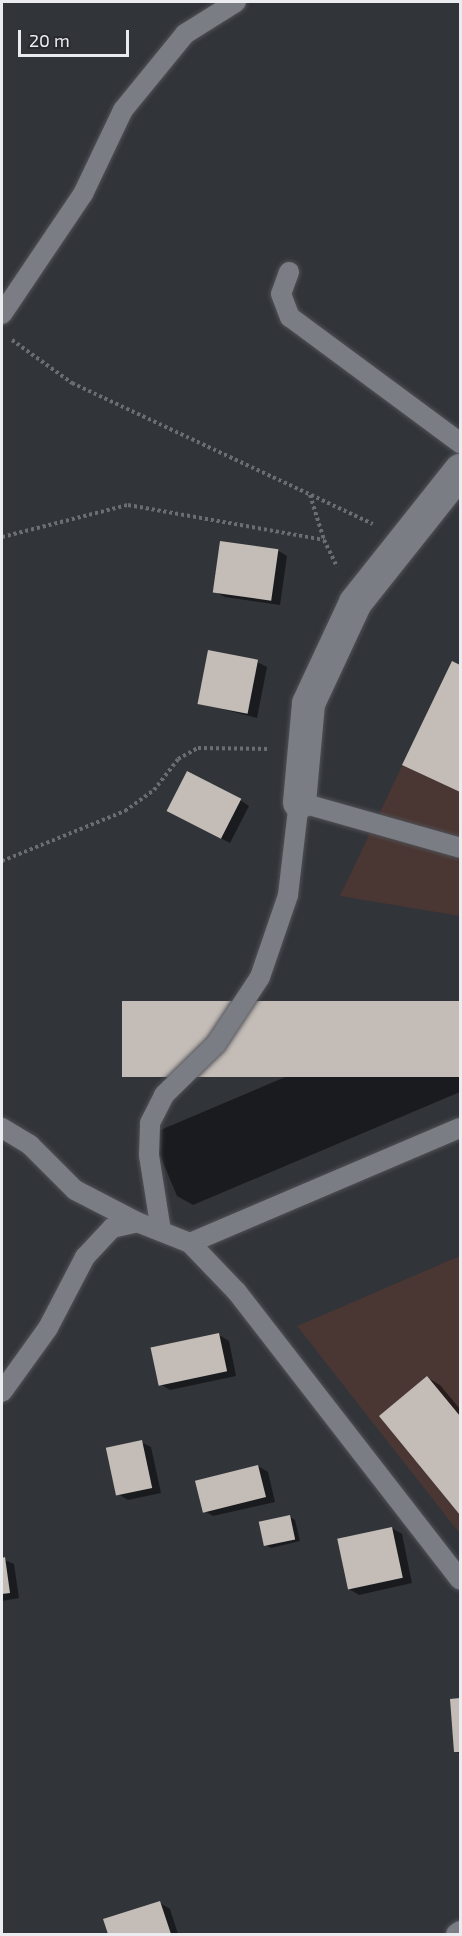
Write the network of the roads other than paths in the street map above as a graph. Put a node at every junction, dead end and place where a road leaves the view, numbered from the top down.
1 (236, 2) edge
2 (289, 272) dead end
3 (2, 314) edge
4 (460, 443) edge
5 (460, 470) edge
6 (298, 802) junction
7 (460, 848) edge
8 (2, 1128) edge
9 (460, 1128) edge
10 (137, 1222) junction
11 (161, 1231) junction
12 (190, 1243) junction
13 (2, 1392) edge
14 (460, 1580) edge
15 (460, 1931) edge
16 (456, 1935) edge

1 - 3 lane
2 - 4 lane
5 - 6 street
6 - 7 lane
6 - 11 lane
8 - 10 lane
9 - 12 lane
10 - 11 lane
10 - 13 lane
11 - 12 lane
12 - 14 lane
15 - 16 lane

